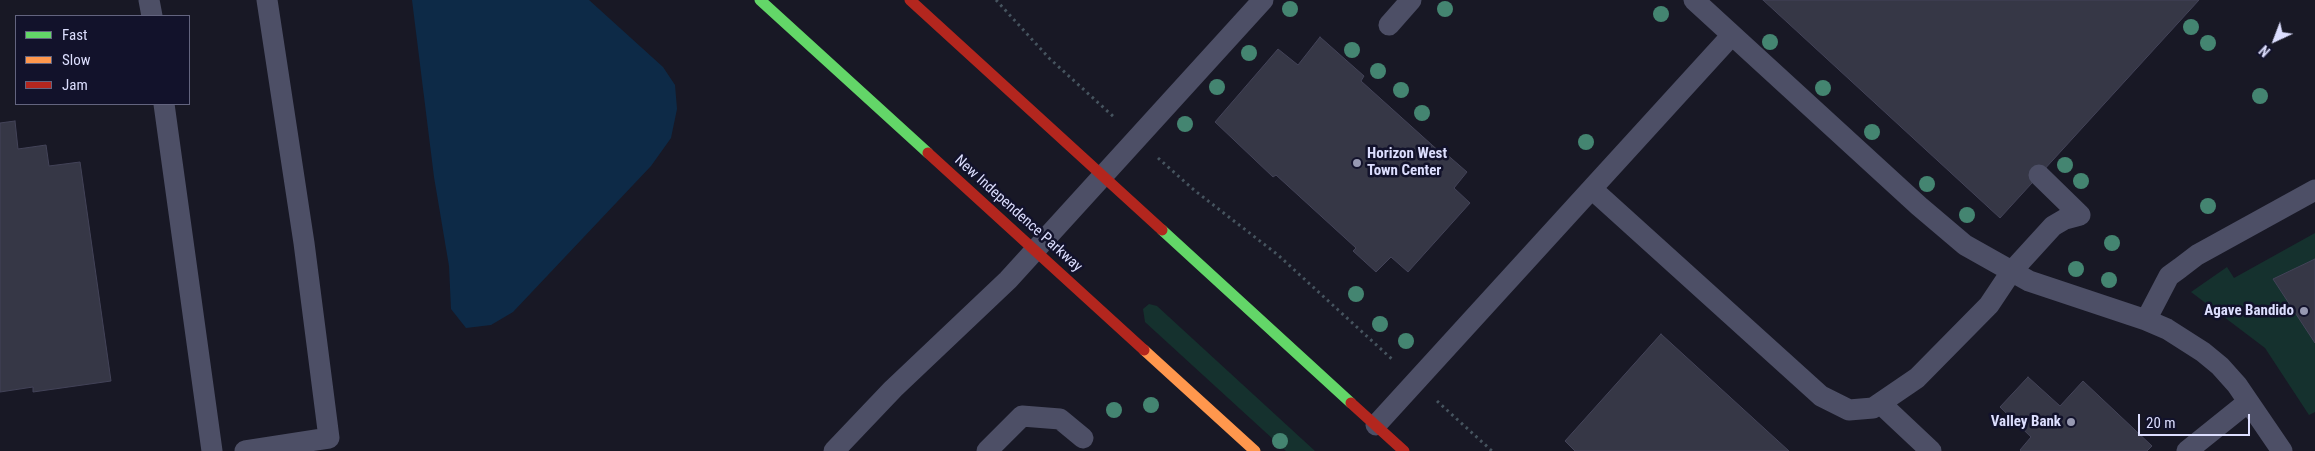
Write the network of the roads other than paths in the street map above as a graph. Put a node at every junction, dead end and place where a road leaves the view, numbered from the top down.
1 (149, 0) edge
2 (267, 0) edge
3 (760, 0) edge
4 (910, 0) edge
5 (1263, 0) edge
6 (1411, 0) edge
7 (1694, 0) edge
8 (152, 15) edge
9 (1389, 25) dead end
10 (1732, 35) junction
11 (164, 105) edge
12 (2039, 176) dead end
13 (1104, 177) junction
14 (1592, 189) junction
15 (2315, 190) edge
16 (1035, 251) junction
17 (2011, 272) junction
18 (2146, 320) junction
19 (2248, 402) junction
20 (1880, 403) junction
21 (1376, 425) junction
22 (1083, 438) dead end
23 (212, 451) edge
24 (245, 451) edge
25 (834, 451) edge
26 (987, 451) edge
27 (1254, 451) edge
28 (1404, 451) edge
29 (1932, 451) edge
30 (2187, 451) edge
31 (2282, 451) edge

1 - 8 lane
2 - 24 lane
3 - 16 street, New Independence Parkway
4 - 13 street
5 - 13 lane
6 - 9 lane
7 - 10 lane
10 - 14 lane
10 - 17 lane
11 - 23 lane
12 - 17 lane
13 - 16 lane
13 - 21 street
14 - 20 lane
14 - 21 lane
15 - 18 lane
16 - 25 lane
16 - 27 street, New Independence Parkway
17 - 18 lane
17 - 20 lane
18 - 19 lane
19 - 30 lane
19 - 31 lane
20 - 29 lane
21 - 28 street
22 - 26 lane

